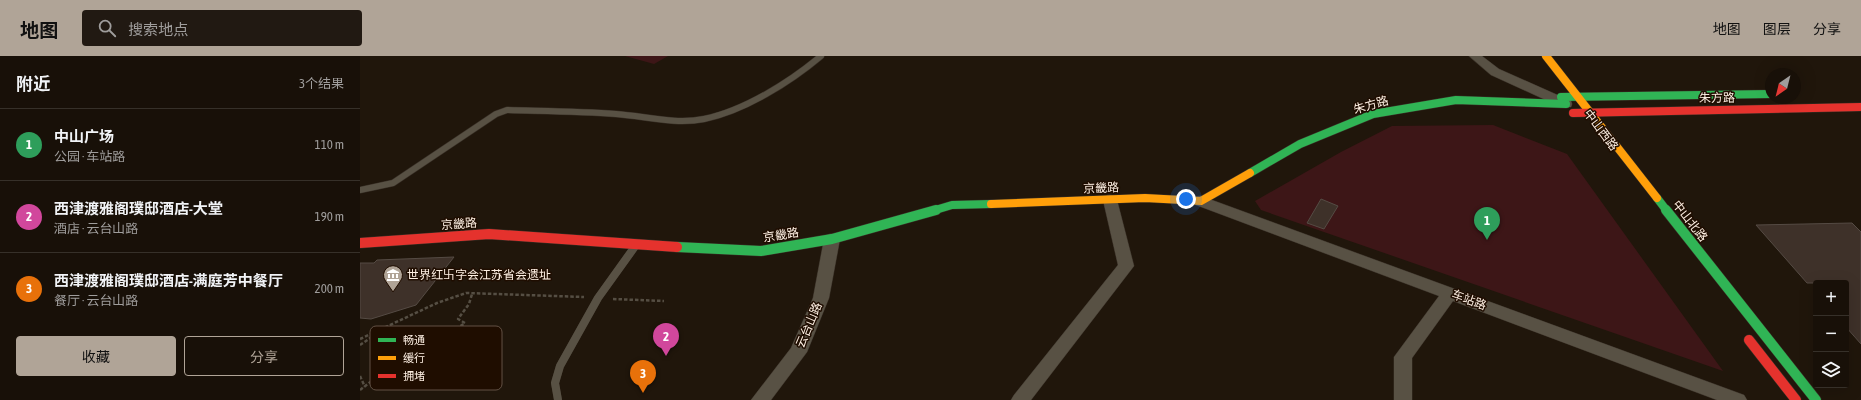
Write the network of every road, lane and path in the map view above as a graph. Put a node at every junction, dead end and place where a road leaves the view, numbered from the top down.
1 (821, 56) edge
2 (1475, 56) edge
3 (1546, 56) edge
4 (1552, 85) dead end
5 (1765, 94) edge
6 (1577, 97) junction
7 (1861, 107) edge
8 (1569, 108) junction
9 (1589, 112) junction
10 (360, 190) edge
11 (1110, 200) junction
12 (1201, 201) junction
13 (832, 239) junction
14 (360, 243) edge
15 (636, 245) junction
16 (1450, 293) junction
17 (472, 294) junction
18 (598, 298) junction
19 (664, 301) dead end
20 (389, 325) edge
21 (462, 326) edge
22 (1742, 331) dead end
23 (370, 334) edge
24 (360, 338) edge
25 (370, 339) edge
26 (360, 345) edge
27 (360, 376) edge
28 (370, 383) edge
29 (365, 387) junction
30 (360, 390) edge
31 (558, 400) edge
32 (760, 400) edge
33 (1020, 400) edge
34 (1403, 400) edge
35 (1738, 400) edge
36 (1796, 400) edge
37 (1816, 400) edge

1 - 10 lane
2 - 8 street
3 - 6 street, 中山北路
4 - 8 street
5 - 6 street, 朱方路
6 - 8 street, 朱方路
6 - 9 street, 中山北路
7 - 9 street, 朱方路
8 - 9 street, 朱方路
8 - 12 street, 朱方路
9 - 37 street, 中山北路
11 - 12 street, 京畿路
11 - 13 street, 京畿路
11 - 33 street
12 - 16 street, 车站路
13 - 15 street, 京畿路
13 - 32 street, 云台山路
14 - 15 street, 京畿路
15 - 18 lane
16 - 34 street
16 - 35 street, 车站路
17 - 18 path
17 - 20 path
17 - 21 path
18 - 19 path
18 - 31 lane
22 - 36 street
23 - 24 path
25 - 26 path
27 - 29 path
28 - 29 path
29 - 30 path

